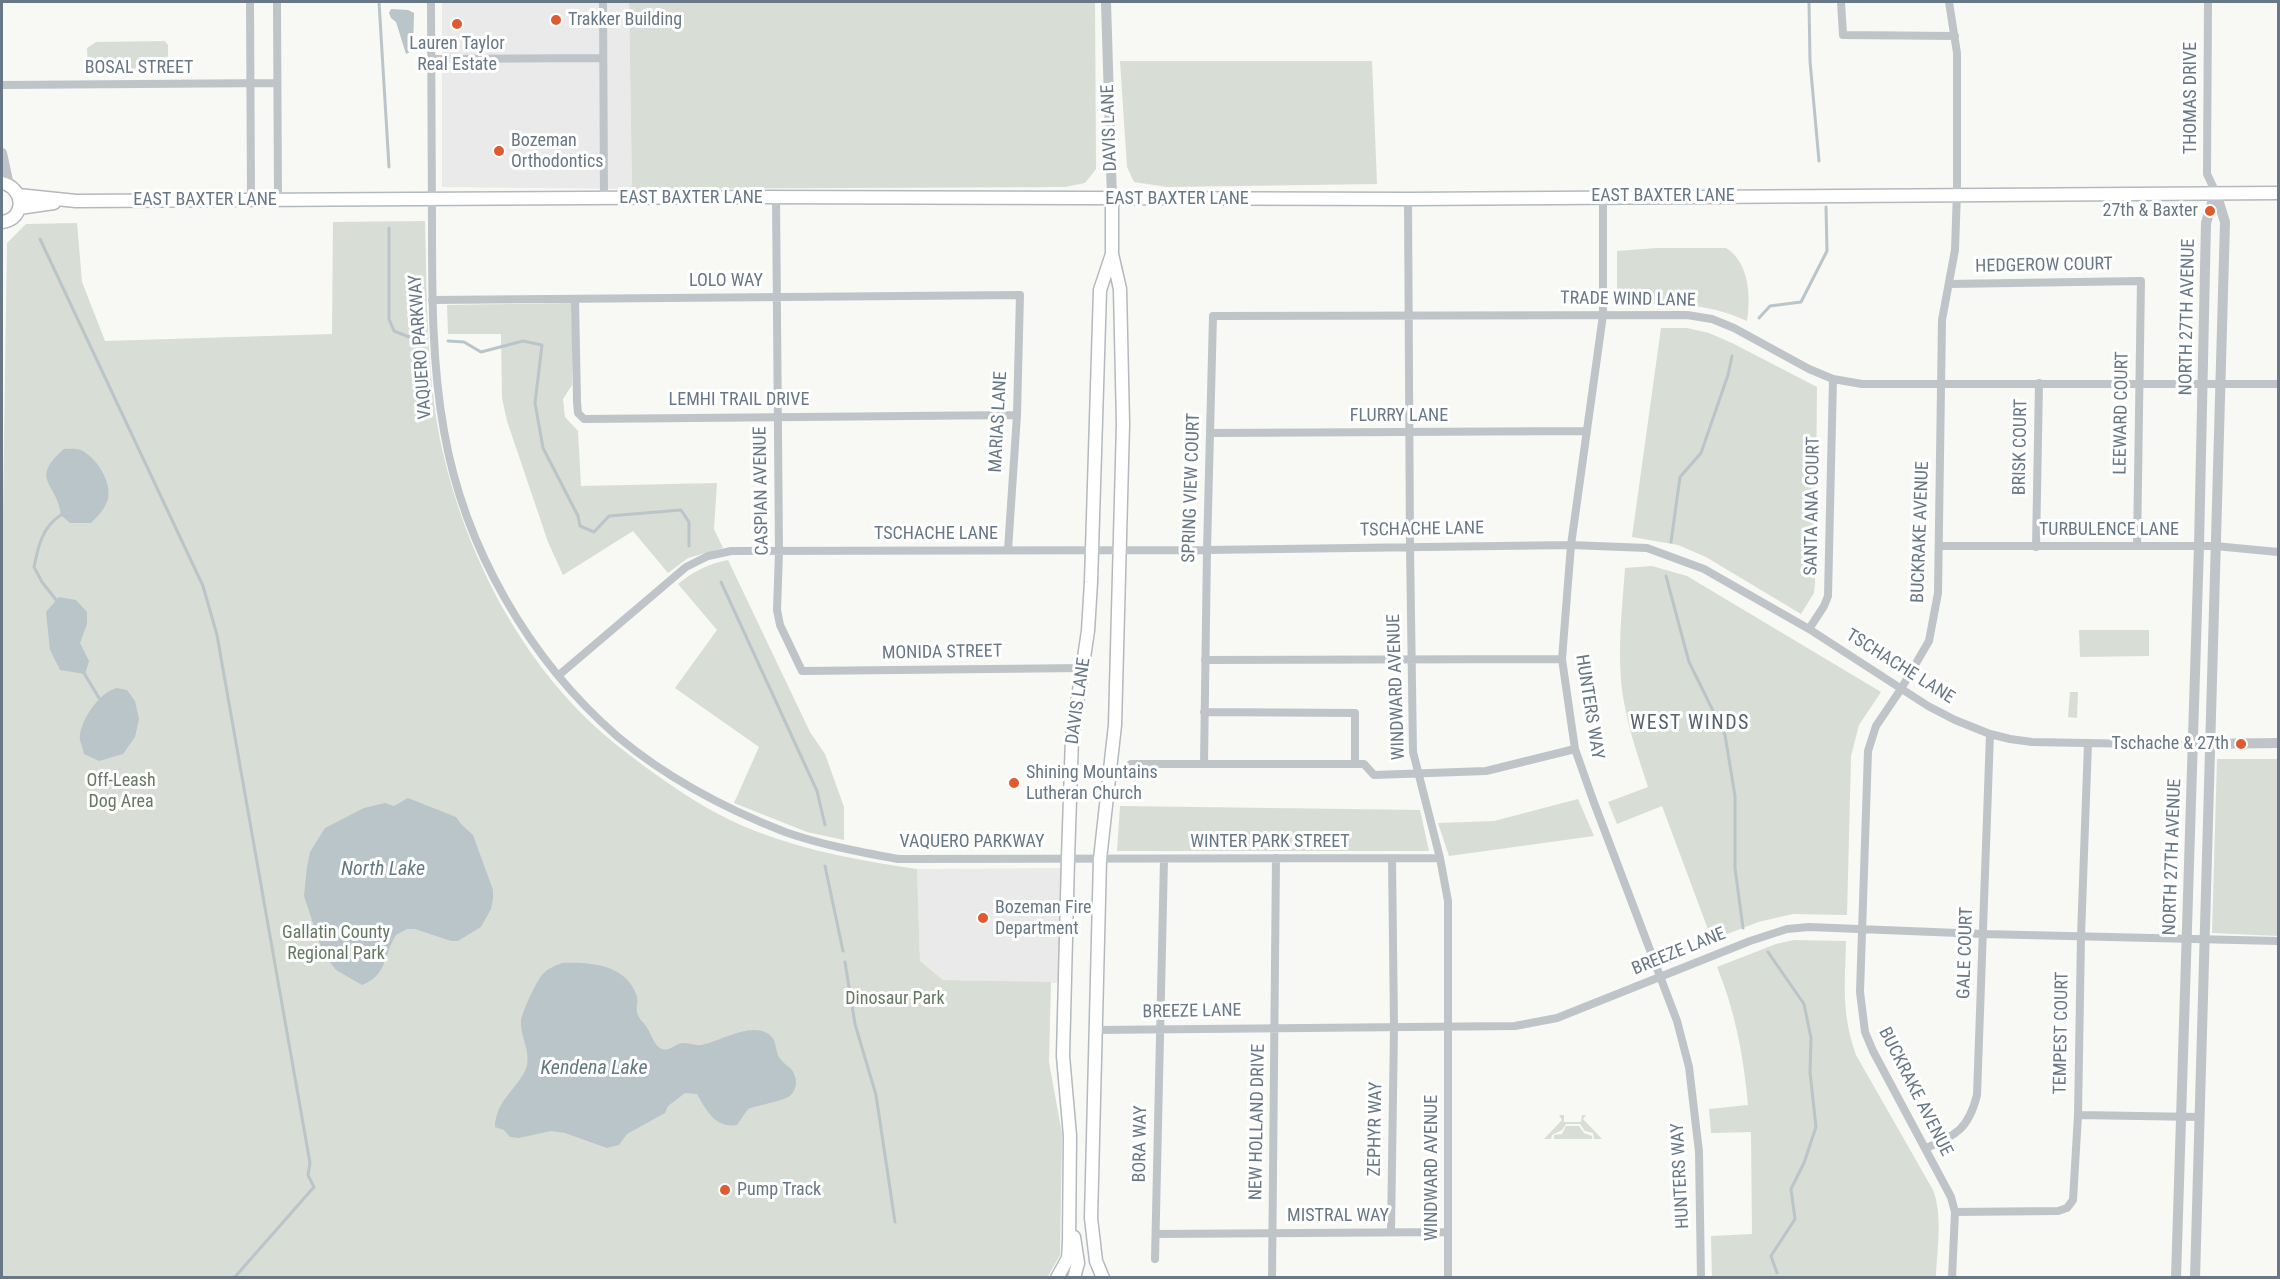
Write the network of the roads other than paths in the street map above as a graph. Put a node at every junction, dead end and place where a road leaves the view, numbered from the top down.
1 (250, 2) edge
2 (277, 2) edge
3 (431, 2) edge
4 (603, 2) edge
5 (1106, 2) edge
6 (1841, 2) edge
7 (1949, 2) edge
8 (2208, 2) edge
9 (1955, 36) junction
10 (603, 58) junction
11 (431, 59) junction
12 (250, 83) junction
13 (277, 83) junction
14 (2, 85) edge
15 (2, 153) edge
16 (5, 184) edge
17 (1955, 193) junction
18 (2216, 193) junction
19 (2278, 193) edge
20 (1603, 196) junction
21 (776, 197) junction
22 (604, 198) junction
23 (432, 199) junction
24 (1112, 199) junction
25 (1408, 199) junction
26 (251, 200) junction
27 (278, 200) junction
28 (19, 201) junction
29 (2, 222) edge
30 (1112, 254) junction
31 (2140, 281) joint
32 (1949, 284) junction
33 (1020, 295) joint
34 (777, 297) junction
35 (575, 299) junction
36 (432, 300) junction
37 (1409, 315) junction
38 (1603, 315) junction
39 (1213, 316) joint
40 (1833, 379) junction
41 (2139, 382) junction
42 (2039, 383) junction
43 (2203, 383) junction
44 (1940, 384) junction
45 (2219, 384) junction
46 (2278, 384) edge
47 (1017, 415) junction
48 (777, 416) junction
49 (1587, 431) junction
50 (1409, 432) junction
51 (1210, 434) junction
52 (1571, 545) junction
53 (1939, 546) junction
54 (2137, 546) junction
55 (2199, 546) junction
56 (2215, 546) junction
57 (1410, 547) junction
58 (2036, 547) junction
59 (1008, 550) junction
60 (1091, 550) junction
61 (1118, 550) junction
62 (1207, 550) junction
63 (779, 552) junction
64 (2278, 552) edge
65 (1809, 629) junction
66 (1562, 659) junction
67 (1205, 660) junction
68 (1413, 660) junction
69 (1083, 668) junction
70 (802, 670) joint
71 (559, 675) junction
72 (1901, 689) junction
73 (1204, 712) junction
74 (1990, 734) junction
75 (2088, 743) junction
76 (2278, 743) edge
77 (2209, 744) junction
78 (2193, 745) junction
79 (1575, 748) junction
80 (1131, 764) dead end
81 (1204, 764) junction
82 (1355, 764) junction
83 (1418, 773) junction
84 (1276, 858) junction
85 (1392, 858) junction
86 (1440, 858) junction
87 (1068, 859) junction
88 (1101, 859) junction
89 (1164, 859) junction
90 (1861, 929) junction
91 (1983, 934) junction
92 (2080, 936) junction
93 (2187, 940) junction
94 (2204, 940) junction
95 (2278, 941) edge
96 (1661, 977) junction
97 (1449, 1026) junction
98 (1394, 1027) junction
99 (1276, 1028) junction
100 (1160, 1029) junction
101 (1096, 1030) junction
102 (2078, 1114) junction
103 (2181, 1117) junction
104 (2199, 1117) junction
105 (1926, 1148) junction
106 (1955, 1212) junction
107 (1090, 1218) junction
108 (1070, 1222) junction
109 (1391, 1232) junction
110 (1448, 1232) junction
111 (1272, 1233) junction
112 (1156, 1234) junction
113 (1155, 1259) dead end
114 (1057, 1278) edge
115 (1074, 1278) edge
116 (1093, 1278) edge
117 (1103, 1278) edge
118 (1272, 1278) edge
119 (1448, 1278) edge
120 (1701, 1278) edge
121 (1952, 1278) edge
122 (2176, 1278) edge
123 (2195, 1278) edge

1 - 12 street
2 - 13 street
3 - 11 street, VAQUERO PARKWAY
4 - 10 street
5 - 24 street, DAVIS LANE
6 - 9 street
7 - 9 street, BUCKRAKE AVENUE
8 - 18 street, THOMAS DRIVE
9 - 17 street, BUCKRAKE AVENUE
10 - 11 street
10 - 22 street
11 - 23 street, VAQUERO PARKWAY
12 - 13 street, BOSAL STREET
12 - 14 street, BOSAL STREET
12 - 26 street
13 - 27 street
15 - 16 street
16 - 28 main road
17 - 18 main road, EAST BAXTER LANE
17 - 20 main road, EAST BAXTER LANE
17 - 32 street, BUCKRAKE AVENUE
18 - 19 main road, EAST BAXTER LANE
18 - 43 street, NORTH 27TH AVENUE
18 - 45 street, NORTH 27TH AVENUE
20 - 25 main road, EAST BAXTER LANE
20 - 38 street, HUNTERS WAY
21 - 22 main road, EAST BAXTER LANE
21 - 24 main road, EAST BAXTER LANE
21 - 34 street, CASPIAN AVENUE
22 - 23 main road, EAST BAXTER LANE
23 - 27 main road, EAST BAXTER LANE
23 - 36 street, VAQUERO PARKWAY
24 - 25 main road, EAST BAXTER LANE
24 - 30 main road, DAVIS LANE
25 - 37 street, WINDWARD AVENUE
26 - 27 main road, EAST BAXTER LANE
26 - 28 main road, EAST BAXTER LANE
28 - 29 main road
30 - 60 main road, DAVIS LANE
30 - 61 main road, DAVIS LANE
31 - 32 street, HEDGEROW COURT
31 - 41 street, LEEWARD COURT
32 - 44 street, BUCKRAKE AVENUE
33 - 34 street, LOLO WAY
33 - 47 street, MARIAS LANE
34 - 35 street, LOLO WAY
34 - 48 street, CASPIAN AVENUE
35 - 36 street, LOLO WAY
35 - 48 street, LEMHI TRAIL DRIVE
36 - 71 street, VAQUERO PARKWAY
37 - 38 street, TRADE WIND LANE
37 - 39 street, TRADE WIND LANE
37 - 50 street, WINDWARD AVENUE
38 - 40 street, TRADE WIND LANE
38 - 49 street, HUNTERS WAY
39 - 51 street, SPRING VIEW COURT
40 - 44 street, TRADE WIND LANE
40 - 65 street, SANTA ANA COURT
41 - 42 street, TRADE WIND LANE
41 - 43 street, TRADE WIND LANE
41 - 54 street, LEEWARD COURT
42 - 44 street, TRADE WIND LANE
42 - 58 street, BRISK COURT
43 - 45 street, TRADE WIND LANE
43 - 55 street, NORTH 27TH AVENUE
44 - 53 street, BUCKRAKE AVENUE
45 - 46 street, TRADE WIND LANE
45 - 56 street, NORTH 27TH AVENUE
47 - 48 street, LEMHI TRAIL DRIVE
47 - 59 street, MARIAS LANE
48 - 63 street, CASPIAN AVENUE
49 - 50 street, FLURRY LANE
49 - 52 street, HUNTERS WAY
50 - 51 street, FLURRY LANE
50 - 57 street, WINDWARD AVENUE
51 - 62 street, SPRING VIEW COURT
52 - 57 street, TSCHACHE LANE
52 - 65 street, TSCHACHE LANE
52 - 66 street, HUNTERS WAY
53 - 58 street, TURBULENCE LANE
53 - 72 street, BUCKRAKE AVENUE
54 - 55 street, TURBULENCE LANE
54 - 58 street, TURBULENCE LANE
55 - 56 street, TURBULENCE LANE
55 - 78 street, NORTH 27TH AVENUE
56 - 64 street, TURBULENCE LANE
56 - 77 street, NORTH 27TH AVENUE
57 - 62 street, TSCHACHE LANE
57 - 68 street, WINDWARD AVENUE
59 - 60 street, TSCHACHE LANE
59 - 63 street, TSCHACHE LANE
60 - 61 street, TSCHACHE LANE
60 - 69 main road, DAVIS LANE
61 - 62 street, TSCHACHE LANE
61 - 88 main road, DAVIS LANE
62 - 67 street, SPRING VIEW COURT
63 - 70 street, CASPIAN AVENUE
63 - 71 street, TSCHACHE LANE
65 - 72 street, TSCHACHE LANE
66 - 68 street
66 - 79 street, HUNTERS WAY
67 - 68 street
67 - 73 street, SPRING VIEW COURT
68 - 83 street, WINDWARD AVENUE
69 - 70 street, MONIDA STREET
69 - 87 main road, DAVIS LANE
71 - 87 street, VAQUERO PARKWAY
72 - 74 street, TSCHACHE LANE
72 - 90 street, BUCKRAKE AVENUE
73 - 81 street, SPRING VIEW COURT
73 - 82 street
74 - 75 street, TSCHACHE LANE
74 - 91 street, GALE COURT
75 - 78 street, TSCHACHE LANE
75 - 92 street, TEMPEST COURT
76 - 77 street, TSCHACHE LANE
77 - 78 street, TSCHACHE LANE
77 - 94 street, NORTH 27TH AVENUE
78 - 93 street, NORTH 27TH AVENUE
79 - 83 street
79 - 96 street, HUNTERS WAY
80 - 81 street
81 - 82 street
82 - 83 street
83 - 86 street, WINDWARD AVENUE
84 - 85 street, WINTER PARK STREET
84 - 89 street, WINTER PARK STREET
84 - 99 street, NEW HOLLAND DRIVE
85 - 86 street, WINTER PARK STREET
85 - 98 street, ZEPHYR WAY
86 - 97 street, WINDWARD AVENUE
87 - 88 street, VAQUERO PARKWAY
87 - 108 main road, DAVIS LANE
88 - 89 street, WINTER PARK STREET
88 - 101 main road, DAVIS LANE
89 - 100 street, BORA WAY
90 - 91 street, BREEZE LANE
90 - 96 street, BREEZE LANE
90 - 105 street, BUCKRAKE AVENUE
91 - 92 street, BREEZE LANE
91 - 105 street, GALE COURT
92 - 93 street, BREEZE LANE
92 - 102 street, TEMPEST COURT
93 - 94 street, BREEZE LANE
93 - 103 street, NORTH 27TH AVENUE
94 - 95 street, BREEZE LANE
94 - 104 street, NORTH 27TH AVENUE
96 - 97 street, BREEZE LANE
96 - 120 street, HUNTERS WAY
97 - 98 street, BREEZE LANE
97 - 110 street, WINDWARD AVENUE
98 - 99 street, BREEZE LANE
98 - 109 street, ZEPHYR WAY
99 - 100 street, BREEZE LANE
99 - 111 street, NEW HOLLAND DRIVE
100 - 101 street, BREEZE LANE
100 - 112 street, BORA WAY
101 - 107 main road, DAVIS LANE
102 - 103 street
102 - 106 street, TEMPEST COURT
103 - 104 street
103 - 122 street, NORTH 27TH AVENUE
104 - 123 street, NORTH 27TH AVENUE
105 - 106 street, BUCKRAKE AVENUE
106 - 121 street, BUCKRAKE AVENUE
107 - 116 main road
107 - 117 main road
108 - 114 main road
108 - 115 main road
109 - 110 street, MISTRAL WAY
109 - 111 street, MISTRAL WAY
110 - 119 street, WINDWARD AVENUE
111 - 112 street, MISTRAL WAY
111 - 118 street, NEW HOLLAND DRIVE
112 - 113 street, BORA WAY

